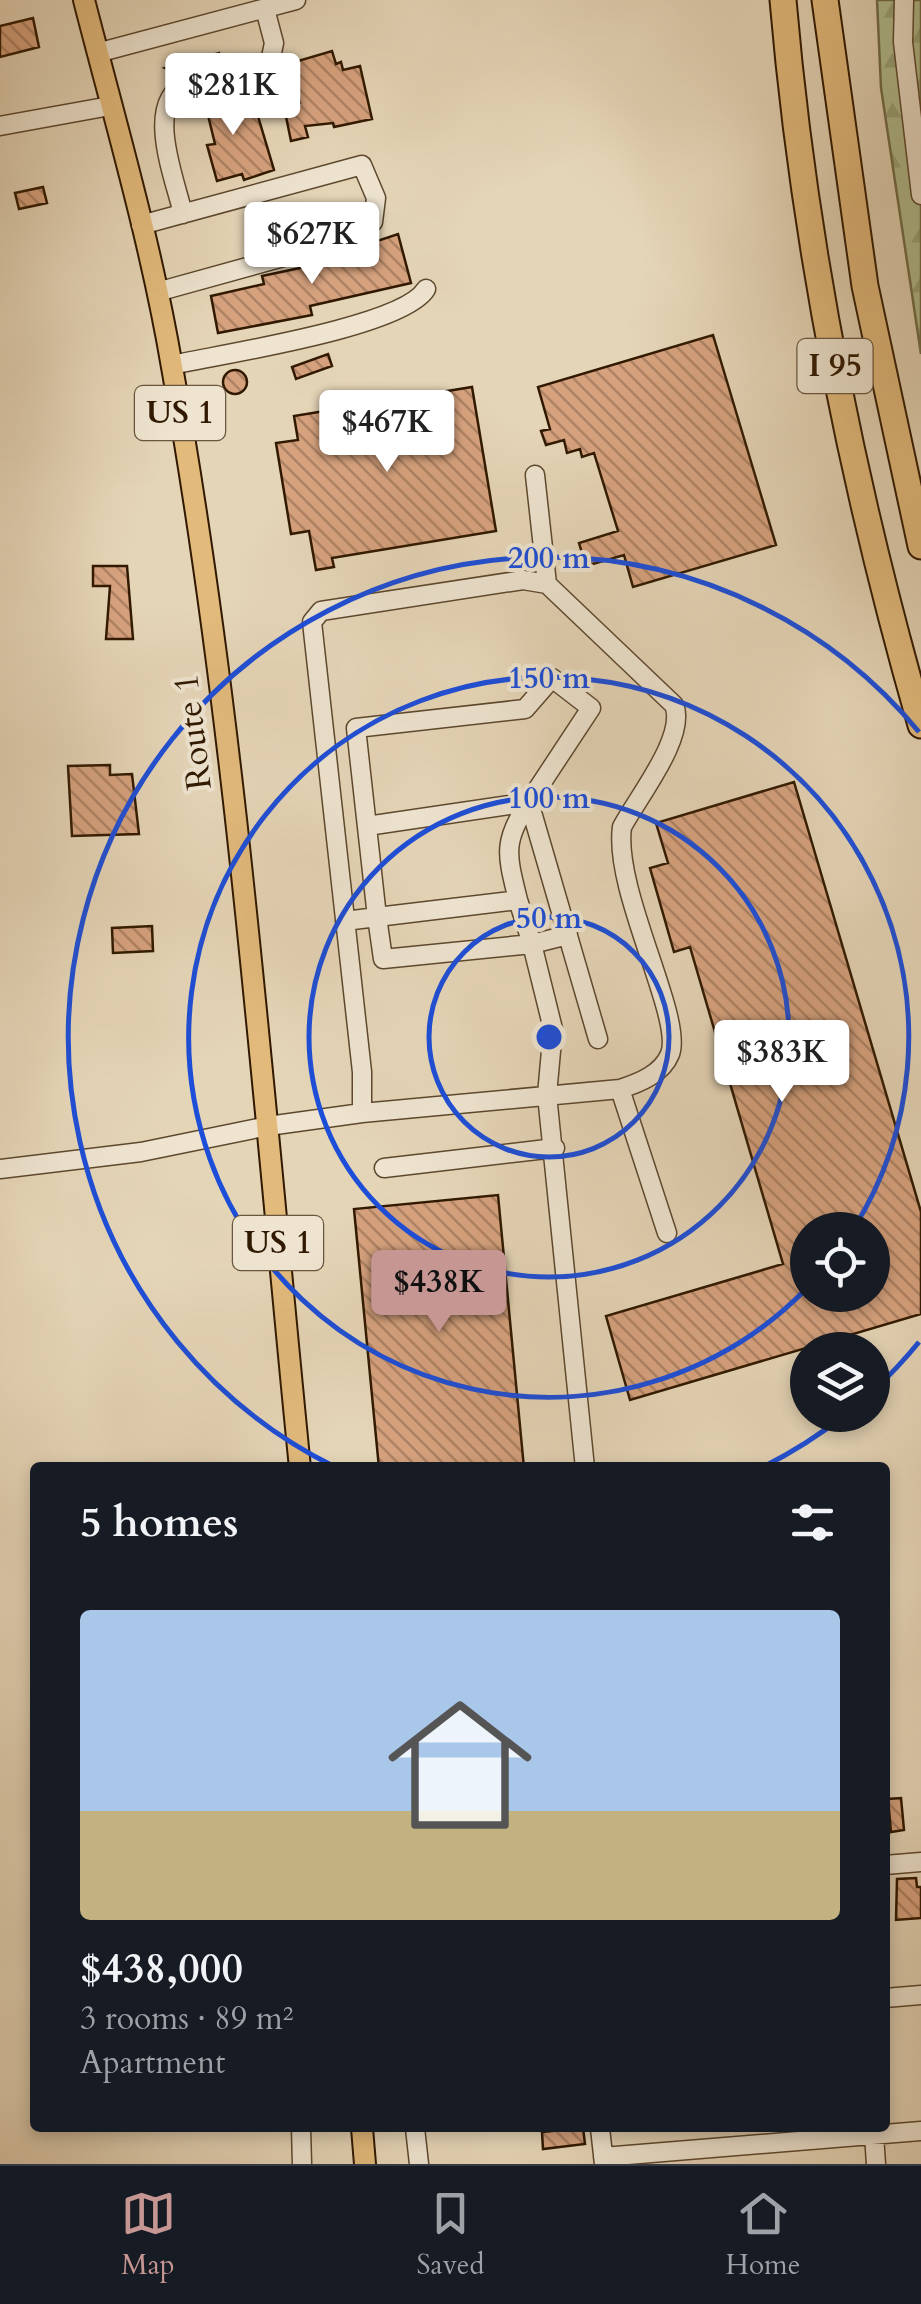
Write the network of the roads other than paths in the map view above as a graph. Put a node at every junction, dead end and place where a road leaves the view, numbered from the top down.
1 (84, 0) edge
2 (296, 0) edge
3 (783, 0) edge
4 (825, 0) edge
5 (904, 0) edge
6 (265, 9) junction
7 (98, 53) junction
8 (110, 106) junction
9 (0, 126) edge
10 (921, 195) edge
11 (182, 214) junction
12 (141, 225) junction
13 (426, 289) dead end
14 (157, 292) junction
15 (172, 365) junction
16 (535, 475) dead end
17 (921, 546) edge
18 (547, 584) junction
19 (921, 725) edge
20 (529, 802) junction
21 (367, 826) junction
22 (518, 900) junction
23 (377, 916) junction
24 (345, 921) junction
25 (568, 935) junction
26 (532, 944) junction
27 (598, 1039) dead end
28 (620, 1089) junction
29 (547, 1095) junction
30 (362, 1113) junction
31 (268, 1126) junction
32 (554, 1148) junction
33 (384, 1168) dead end
34 (0, 1169) edge
35 (667, 1233) dead end
36 (299, 1462) edge
37 (584, 1462) edge
38 (921, 1862) edge
39 (890, 1865) edge
40 (921, 1995) edge
41 (890, 1998) edge
42 (921, 2131) edge
43 (302, 2132) edge
44 (362, 2132) edge
45 (416, 2132) edge
46 (600, 2132) edge
47 (874, 2135) junction
48 (738, 2156) edge
49 (604, 2161) edge
50 (302, 2164) edge
51 (366, 2164) edge
52 (419, 2164) edge
53 (876, 2164) edge

1 - 7 main road, Route 1 / US 1
2 - 6 street
3 - 19 highway, I 95
4 - 17 highway, I 95
5 - 10 street
6 - 7 street
6 - 11 street
7 - 8 main road, Route 1 / US 1
8 - 9 street
8 - 12 main road, Route 1 / US 1
11 - 12 street
11 - 14 street
12 - 14 main road, Route 1 / US 1
13 - 15 street
14 - 15 main road, Route 1 / US 1
15 - 31 main road, Route 1 / US 1
16 - 18 street
18 - 24 street
18 - 28 street
20 - 21 street
20 - 21 street
20 - 22 street
20 - 25 street
21 - 23 street
22 - 23 street
22 - 26 street
23 - 24 street
23 - 26 street
24 - 30 street
25 - 26 street
25 - 27 street
26 - 29 street
28 - 29 street
28 - 35 street
29 - 30 street
29 - 32 street
30 - 31 street
31 - 34 street
31 - 36 main road, Route 1 / US 1
32 - 33 street
32 - 37 street
38 - 39 street
40 - 41 street
42 - 47 street
43 - 50 street
44 - 51 main road
45 - 52 street
46 - 49 street
47 - 48 street
47 - 53 street
48 - 49 street

